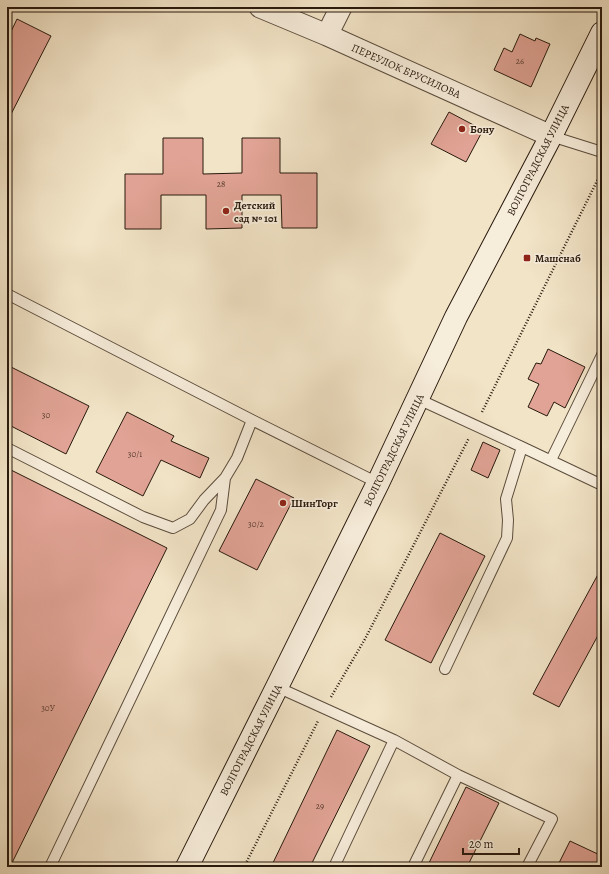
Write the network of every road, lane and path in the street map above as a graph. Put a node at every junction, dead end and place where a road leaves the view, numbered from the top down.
1 (260, 7) edge
2 (341, 7) edge
3 (602, 33) edge
4 (327, 35) junction
5 (551, 136) junction
6 (602, 152) edge
7 (602, 171) edge
8 (7, 294) edge
9 (602, 355) edge
10 (418, 399) junction
11 (252, 420) junction
12 (476, 425) junction
13 (522, 447) junction
14 (7, 448) edge
15 (551, 460) junction
16 (225, 478) junction
17 (378, 483) junction
18 (602, 485) edge
19 (445, 669) dead end
20 (278, 687) junction
21 (325, 709) junction
22 (394, 740) junction
23 (458, 775) junction
24 (50, 867) edge
25 (187, 867) edge
26 (244, 867) edge
27 (334, 867) edge
28 (413, 867) edge
29 (527, 867) edge

1 - 4 street, ПЕРЕУЛОК БРУСИЛОВА
2 - 4 street
3 - 5 main road, ВОЛГОГРАДСКАЯ УЛИЦА
4 - 5 street, ПЕРЕУЛОК БРУСИЛОВА
5 - 6 lane
5 - 10 main road, ВОЛГОГРАДСКАЯ УЛИЦА
7 - 12 path
8 - 11 lane
9 - 15 lane
10 - 12 lane
10 - 17 main road, ВОЛГОГРАДСКАЯ УЛИЦА
11 - 16 lane
11 - 17 lane
12 - 13 lane
12 - 21 path
13 - 15 lane
13 - 19 lane
14 - 16 lane
15 - 18 lane
16 - 24 lane
17 - 20 main road, ВОЛГОГРАДСКАЯ УЛИЦА
20 - 21 lane
20 - 25 main road, ВОЛГОГРАДСКАЯ УЛИЦА
21 - 22 lane
21 - 26 path
22 - 23 lane
22 - 27 lane
23 - 28 lane
23 - 29 lane

